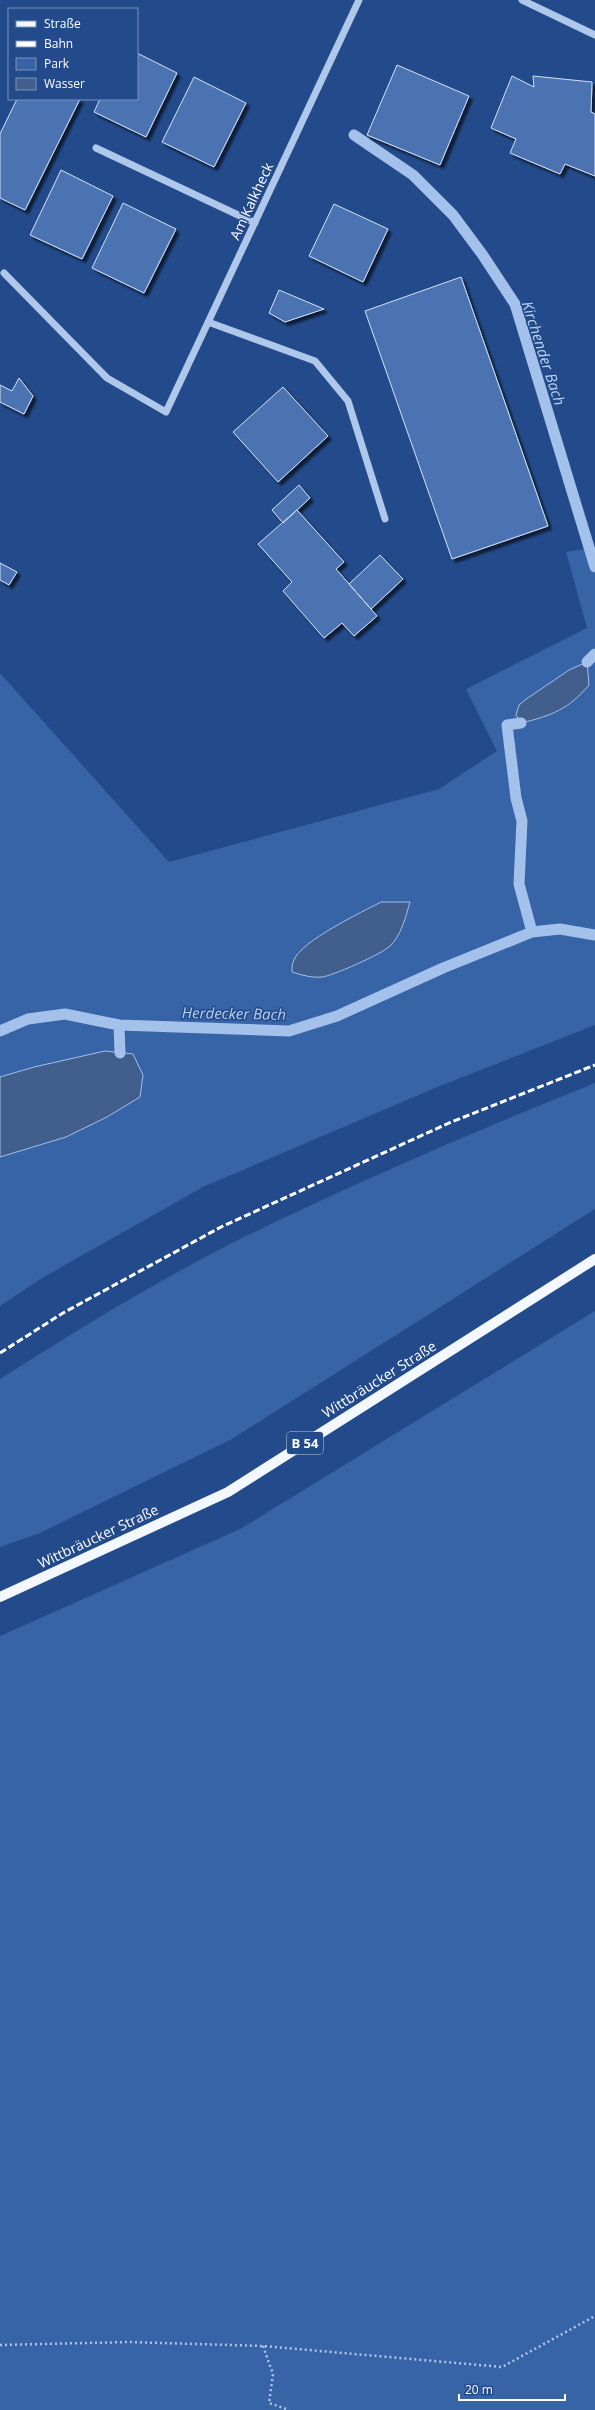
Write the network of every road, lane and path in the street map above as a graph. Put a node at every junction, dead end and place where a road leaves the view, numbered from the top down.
1 (359, 0) edge
2 (522, 0) edge
3 (595, 35) edge
4 (96, 148) dead end
5 (255, 223) junction
6 (4, 273) dead end
7 (208, 322) junction
8 (385, 519) dead end
9 (595, 1259) edge
10 (0, 1597) edge
11 (595, 2316) edge
12 (0, 2345) edge
13 (263, 2346) junction
14 (289, 2410) edge

1 - 5 street, Am Kalkheck
2 - 3 street
4 - 5 street
5 - 7 street, Am Kalkheck
6 - 7 street, Am Kalkheck
7 - 8 street
9 - 10 main road, Wittbräucker Straße / B 54
11 - 13 path
12 - 13 path
13 - 14 path

